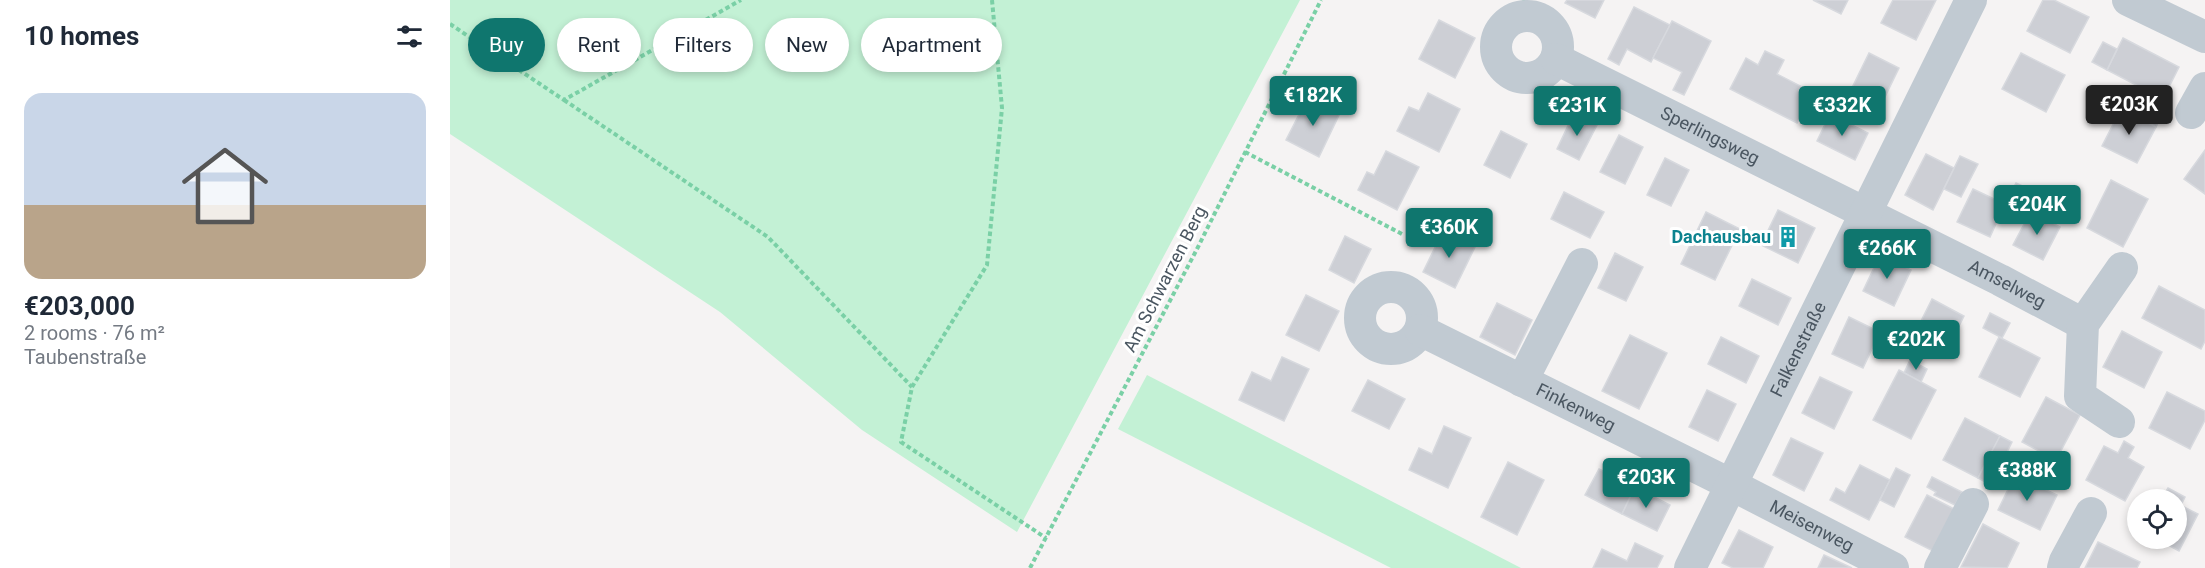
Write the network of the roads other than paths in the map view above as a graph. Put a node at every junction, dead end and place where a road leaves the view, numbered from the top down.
1 (1971, 0) edge
2 (2128, 0) edge
3 (1526, 8) edge
4 (2205, 38) edge
5 (1556, 59) junction
6 (1866, 214) junction
7 (1582, 264) dead end
8 (2122, 268) dead end
9 (2083, 324) junction
10 (1420, 330) dead end
11 (1522, 381) junction
12 (2119, 422) dead end
13 (1730, 484) junction
14 (1973, 504) dead end
15 (2091, 513) dead end
16 (1690, 568) edge
17 (1893, 568) edge
18 (1940, 568) edge
19 (2063, 568) edge

1 - 6 street, Falkenstraße
2 - 4 street
3 - 5 street
3 - 5 street
5 - 6 street, Sperlingsweg
6 - 9 street, Amselweg
6 - 13 street, Falkenstraße
7 - 11 street
8 - 9 street
9 - 12 street
10 - 11 street, Finkenweg
11 - 13 street, Finkenweg
13 - 16 street, Falkenstraße
13 - 17 street, Meisenweg
14 - 18 street
15 - 19 street

